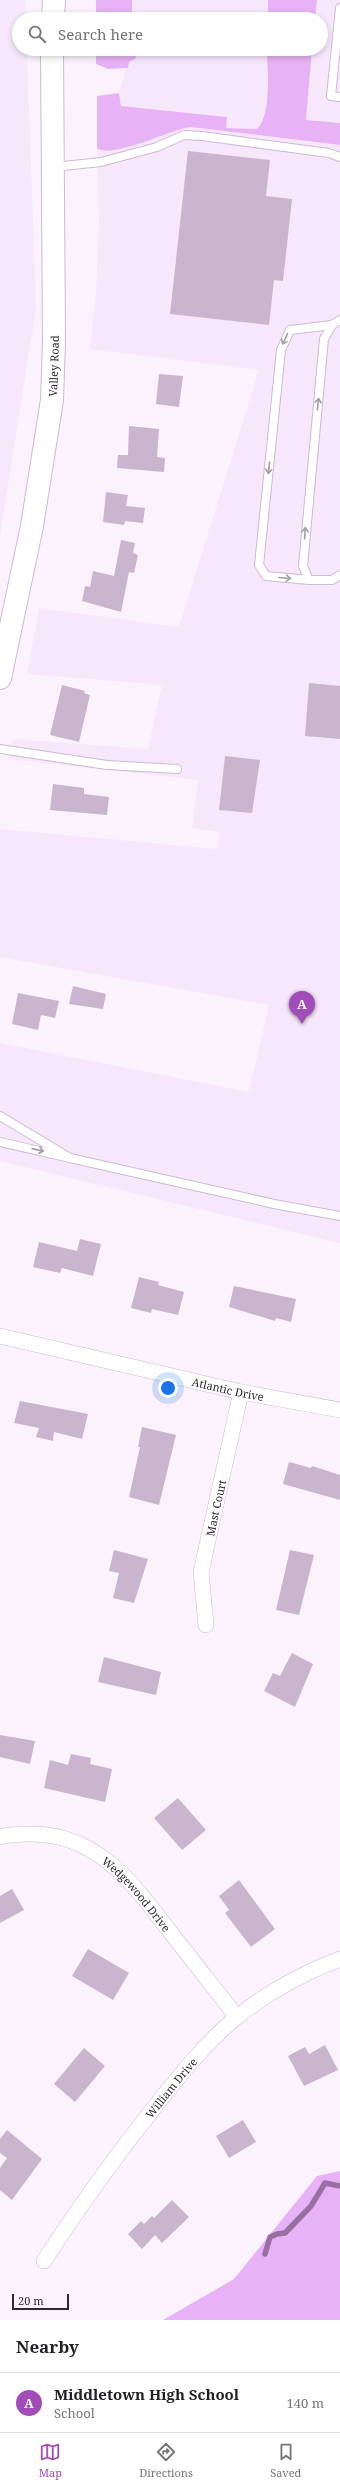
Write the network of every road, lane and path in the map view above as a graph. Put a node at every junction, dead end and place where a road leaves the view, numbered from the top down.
1 (54, 0) edge
2 (340, 8) edge
3 (53, 12) edge
4 (52, 56) edge
5 (340, 97) edge
6 (340, 158) edge
7 (54, 167) junction
8 (340, 320) edge
9 (332, 324) junction
10 (340, 575) edge
11 (308, 580) junction
12 (4, 639) edge
13 (0, 678) edge
14 (0, 750) edge
15 (177, 769) dead end
16 (0, 1116) edge
17 (0, 1142) edge
18 (70, 1158) junction
19 (340, 1216) edge
20 (0, 1336) edge
21 (241, 1392) junction
22 (340, 1410) edge
23 (206, 1625) dead end
24 (0, 1837) edge
25 (340, 1959) edge
26 (237, 2017) junction
27 (44, 2261) dead end

1 - 3 main road
2 - 5 lane
4 - 7 main road, Valley Road
6 - 7 lane
7 - 12 main road, Valley Road
8 - 9 lane
11 -> 9 lane
9 -> 11 lane
10 - 11 lane
12 - 13 main road, Valley Road
14 - 15 lane
16 - 18 lane
17 -> 18 lane
18 - 19 lane
20 - 21 street, Atlantic Drive
21 - 22 street, Atlantic Drive
21 - 23 street, Mast Court
24 - 26 street, Wedgewood Drive
25 - 26 street, William Drive
26 - 27 street, William Drive

